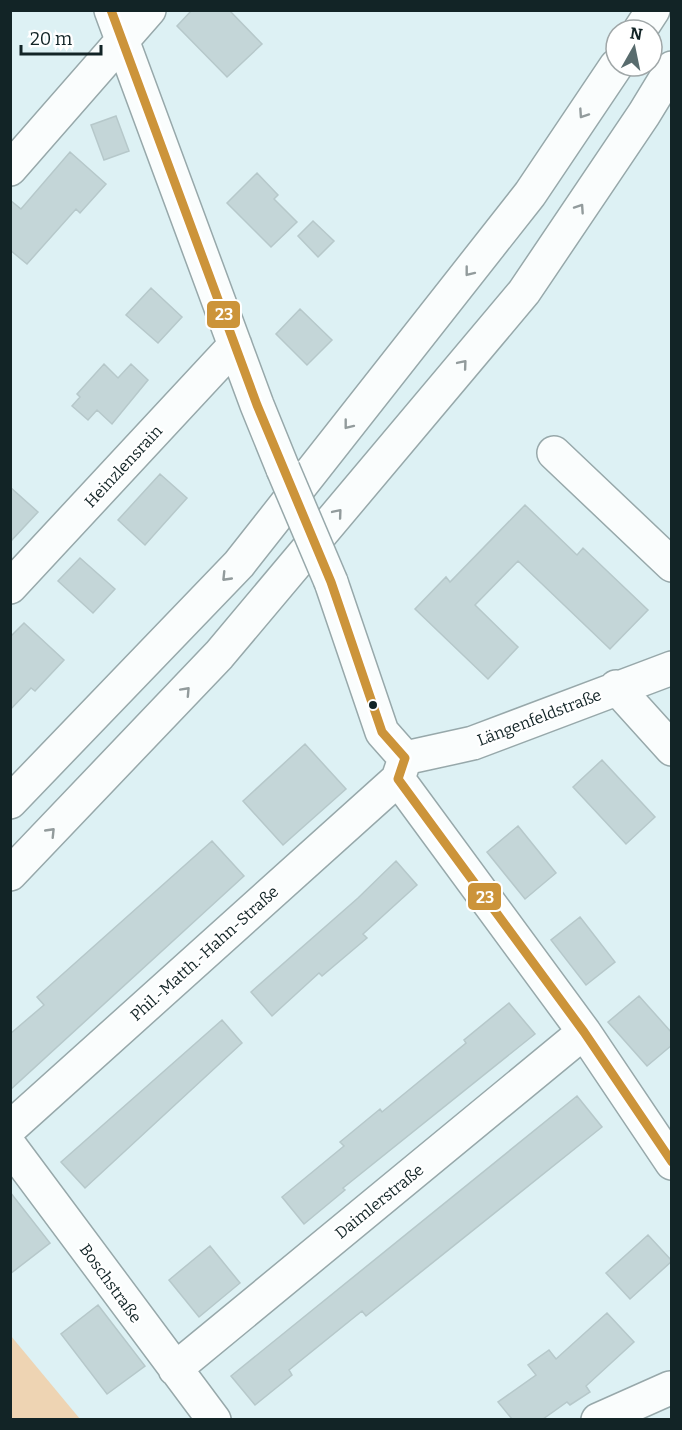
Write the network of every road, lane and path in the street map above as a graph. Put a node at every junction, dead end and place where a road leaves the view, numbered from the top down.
1 (111, 10) edge
2 (149, 10) edge
3 (123, 42) junction
4 (672, 69) edge
5 (608, 78) edge
6 (672, 88) edge
7 (644, 114) junction
8 (10, 169) edge
9 (235, 345) junction
10 (554, 453) dead end
11 (672, 565) edge
12 (10, 587) edge
13 (672, 668) edge
14 (616, 687) junction
15 (672, 749) edge
16 (402, 769) junction
17 (10, 802) edge
18 (10, 874) edge
19 (584, 1032) junction
20 (10, 1128) edge
21 (10, 1146) edge
22 (672, 1163) edge
23 (175, 1370) junction
24 (671, 1386) edge
25 (214, 1419) edge
26 (598, 1419) edge
27 (658, 1419) edge

1 - 3 main road
2 - 3 main road
3 - 8 main road
3 - 9 main road
4 - 7 main road
5 -> 17 main road
6 - 7 main road
18 -> 7 main road
9 - 12 main road, Heinzlensrain
9 - 16 main road, bridge
10 - 11 main road
13 - 14 main road, Längenfeldstraße
14 - 15 main road
14 - 16 main road, Längenfeldstraße
16 - 19 main road
16 - 20 main road, Phil.-Matth.-Hahn-Straße
19 - 22 main road
19 - 23 main road, Daimlerstraße
21 - 23 main road, Boschstraße
23 - 25 main road, Boschstraße
24 - 26 main road
24 - 27 main road

